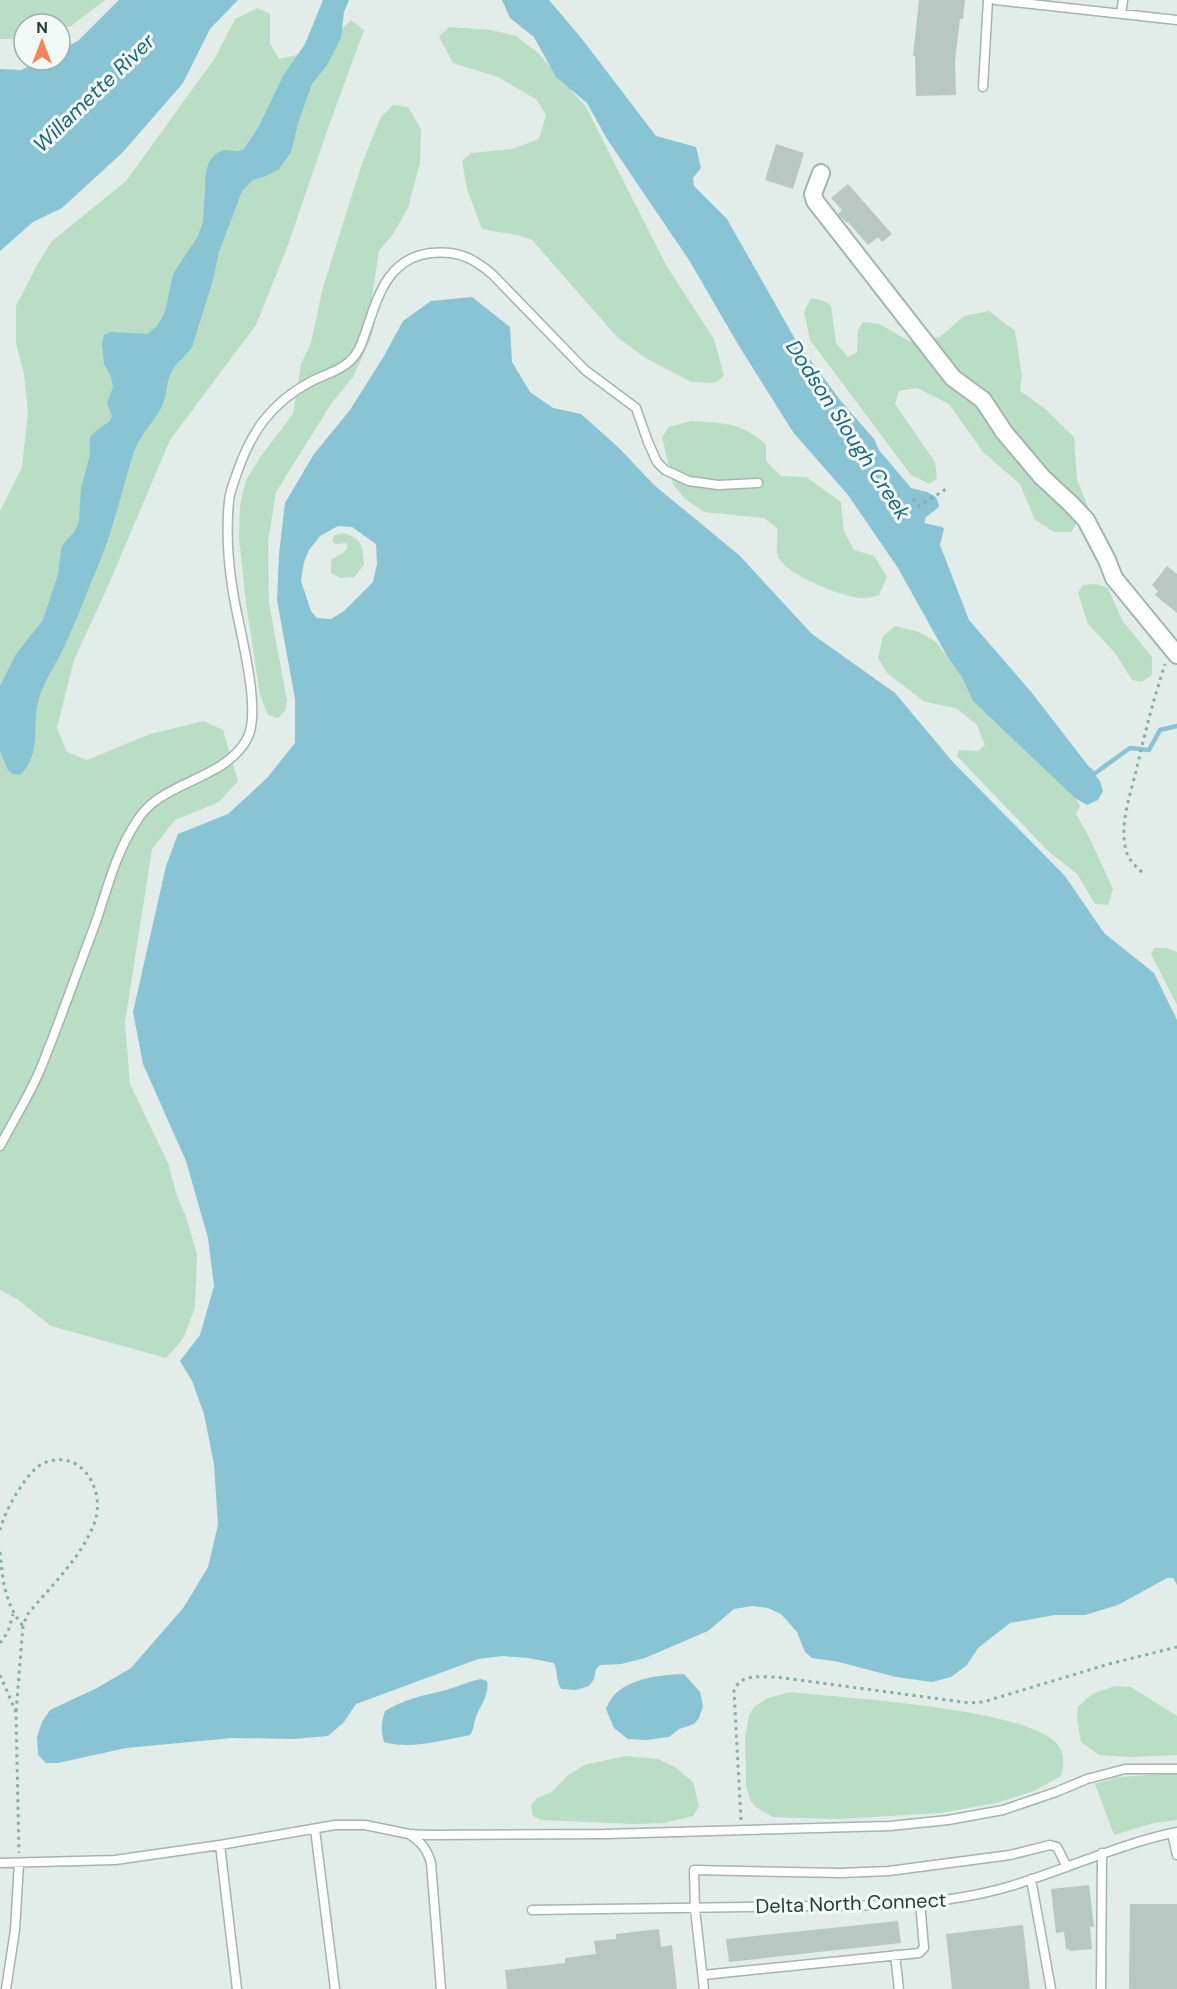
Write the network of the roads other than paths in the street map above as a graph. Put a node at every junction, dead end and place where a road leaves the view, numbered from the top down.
1 (988, 0) edge
2 (995, 0) edge
3 (1123, 0) edge
4 (1121, 14) junction
5 (1177, 20) edge
6 (983, 87) dead end
7 (821, 173) dead end
8 (758, 483) dead end
9 (1173, 651) edge
10 (0, 1146) edge
11 (1177, 1769) edge
12 (315, 1829) junction
13 (1175, 1833) edge
14 (409, 1834) junction
15 (220, 1845) junction
16 (1102, 1853) junction
17 (1177, 1855) edge
18 (0, 1863) edge
19 (19, 1863) junction
20 (1067, 1867) junction
21 (1031, 1880) junction
22 (920, 1903) junction
23 (695, 1909) junction
24 (532, 1910) dead end
25 (896, 1955) junction
26 (703, 1975) junction
27 (6, 1989) edge
28 (237, 1989) edge
29 (334, 1989) edge
30 (441, 1989) edge
31 (704, 1989) edge
32 (899, 1989) edge
33 (1051, 1989) edge
34 (1101, 1989) edge

1 - 6 lane
2 - 4 lane
3 - 4 lane
4 - 5 lane
7 - 9 street
8 - 10 lane
11 - 14 lane
12 - 14 lane
12 - 15 lane
12 - 29 lane
13 - 16 lane, Delta North Connect
13 - 17 lane
14 - 30 lane
15 - 19 lane
15 - 28 lane
16 - 20 lane, Delta North Connect
16 - 34 lane
18 - 19 lane
19 - 27 lane
20 - 21 lane, Delta North Connect
20 - 23 lane
21 - 22 lane, Delta North Connect
21 - 33 lane
22 - 23 lane, Delta North Connect
22 - 25 lane
23 - 24 lane, Delta North Connect
23 - 26 lane
25 - 26 lane
25 - 32 lane
26 - 31 lane

